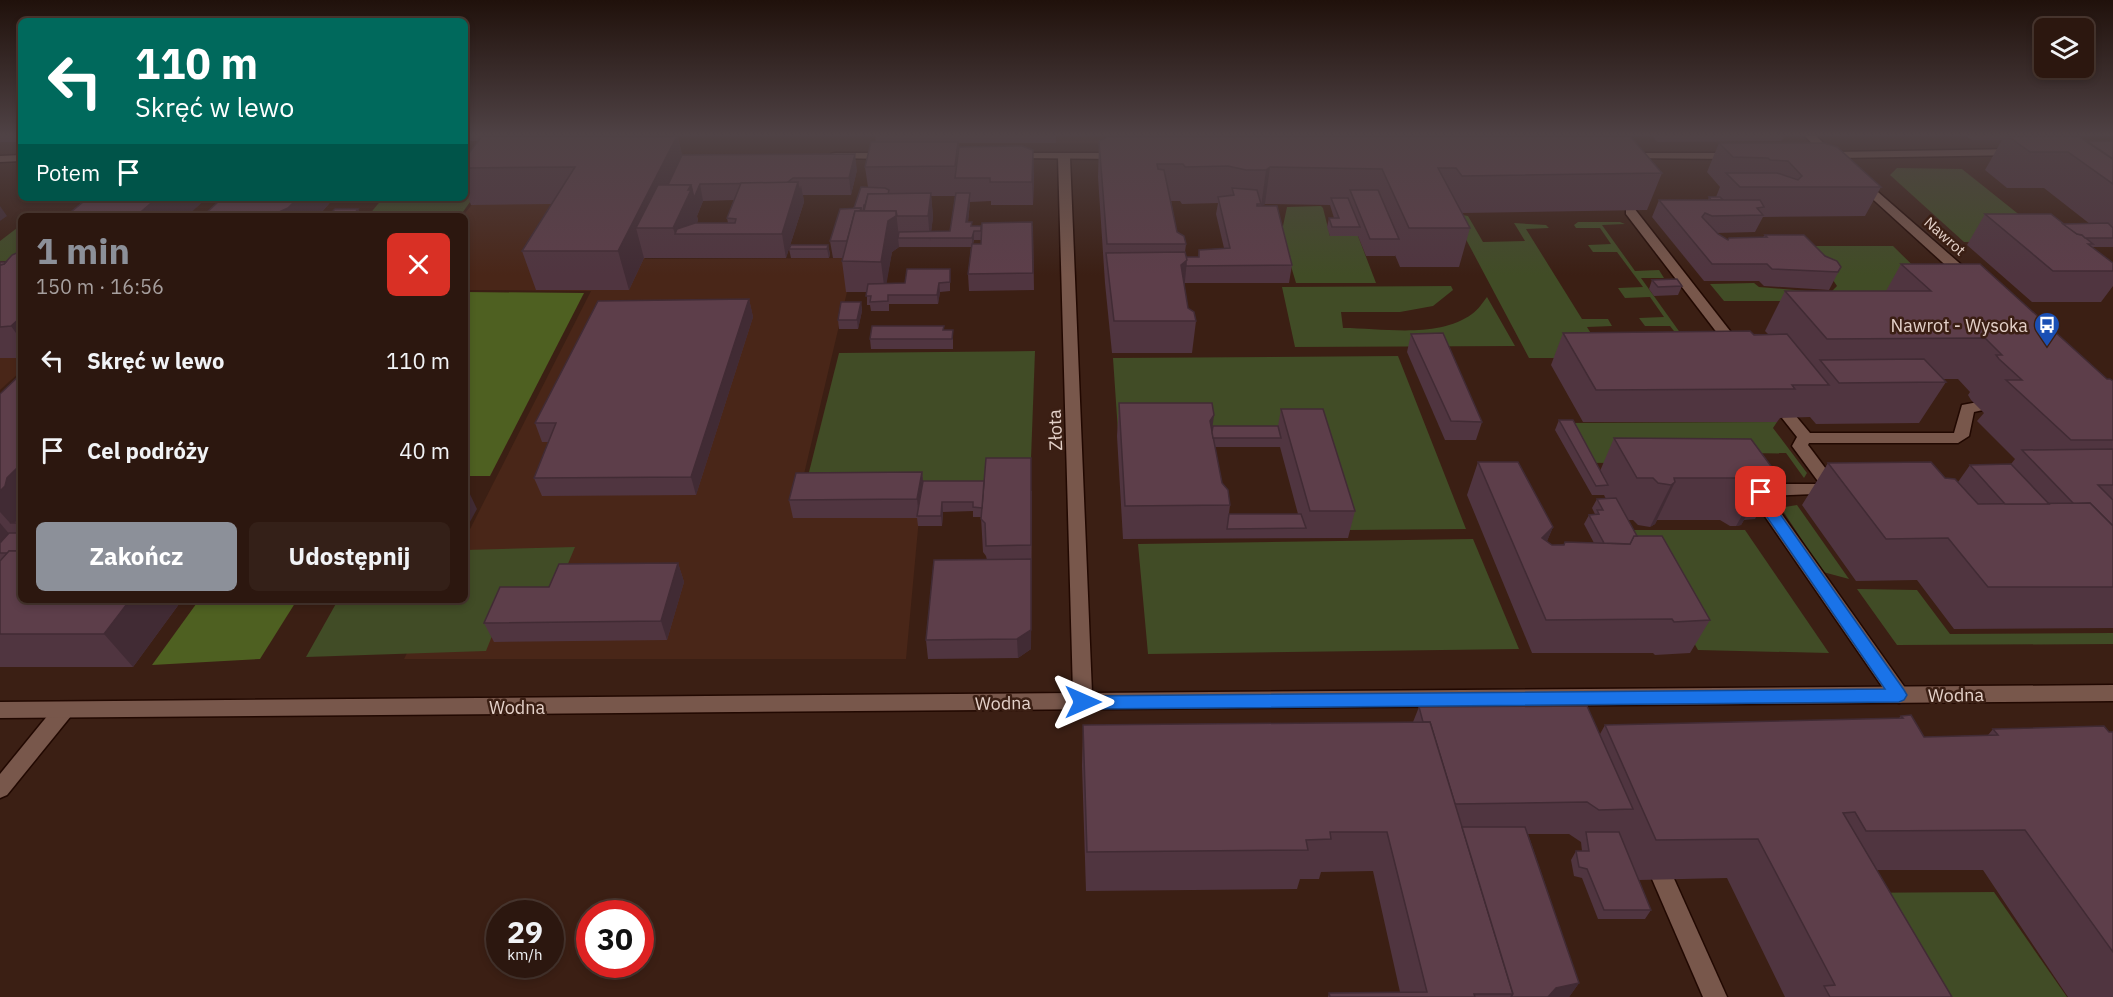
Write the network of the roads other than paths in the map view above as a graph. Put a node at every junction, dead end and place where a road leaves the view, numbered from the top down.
1 (1065, 183) edge
2 (1861, 183) edge
3 (1630, 211) edge
4 (1983, 290) edge
5 (1744, 358) edge
6 (1978, 407) dead end
7 (1790, 418) edge
8 (1806, 438) junction
9 (2113, 693) edge
10 (1899, 695) junction
11 (1581, 698) junction
12 (1083, 702) junction
13 (0, 710) edge
14 (64, 710) junction
15 (1590, 720) edge
16 (0, 789) edge
17 (1663, 879) edge
18 (1715, 997) edge

1 - 12 street, Złota
2 - 4 street, Nawrot
3 - 5 street
6 - 8 street
7 - 8 street
8 - 10 street
9 - 10 street, Wodna
10 - 11 street, Wodna
11 - 12 street, Wodna
11 - 15 street
12 - 14 street, Wodna
13 - 14 street, Wodna
14 - 16 street
17 - 18 street

